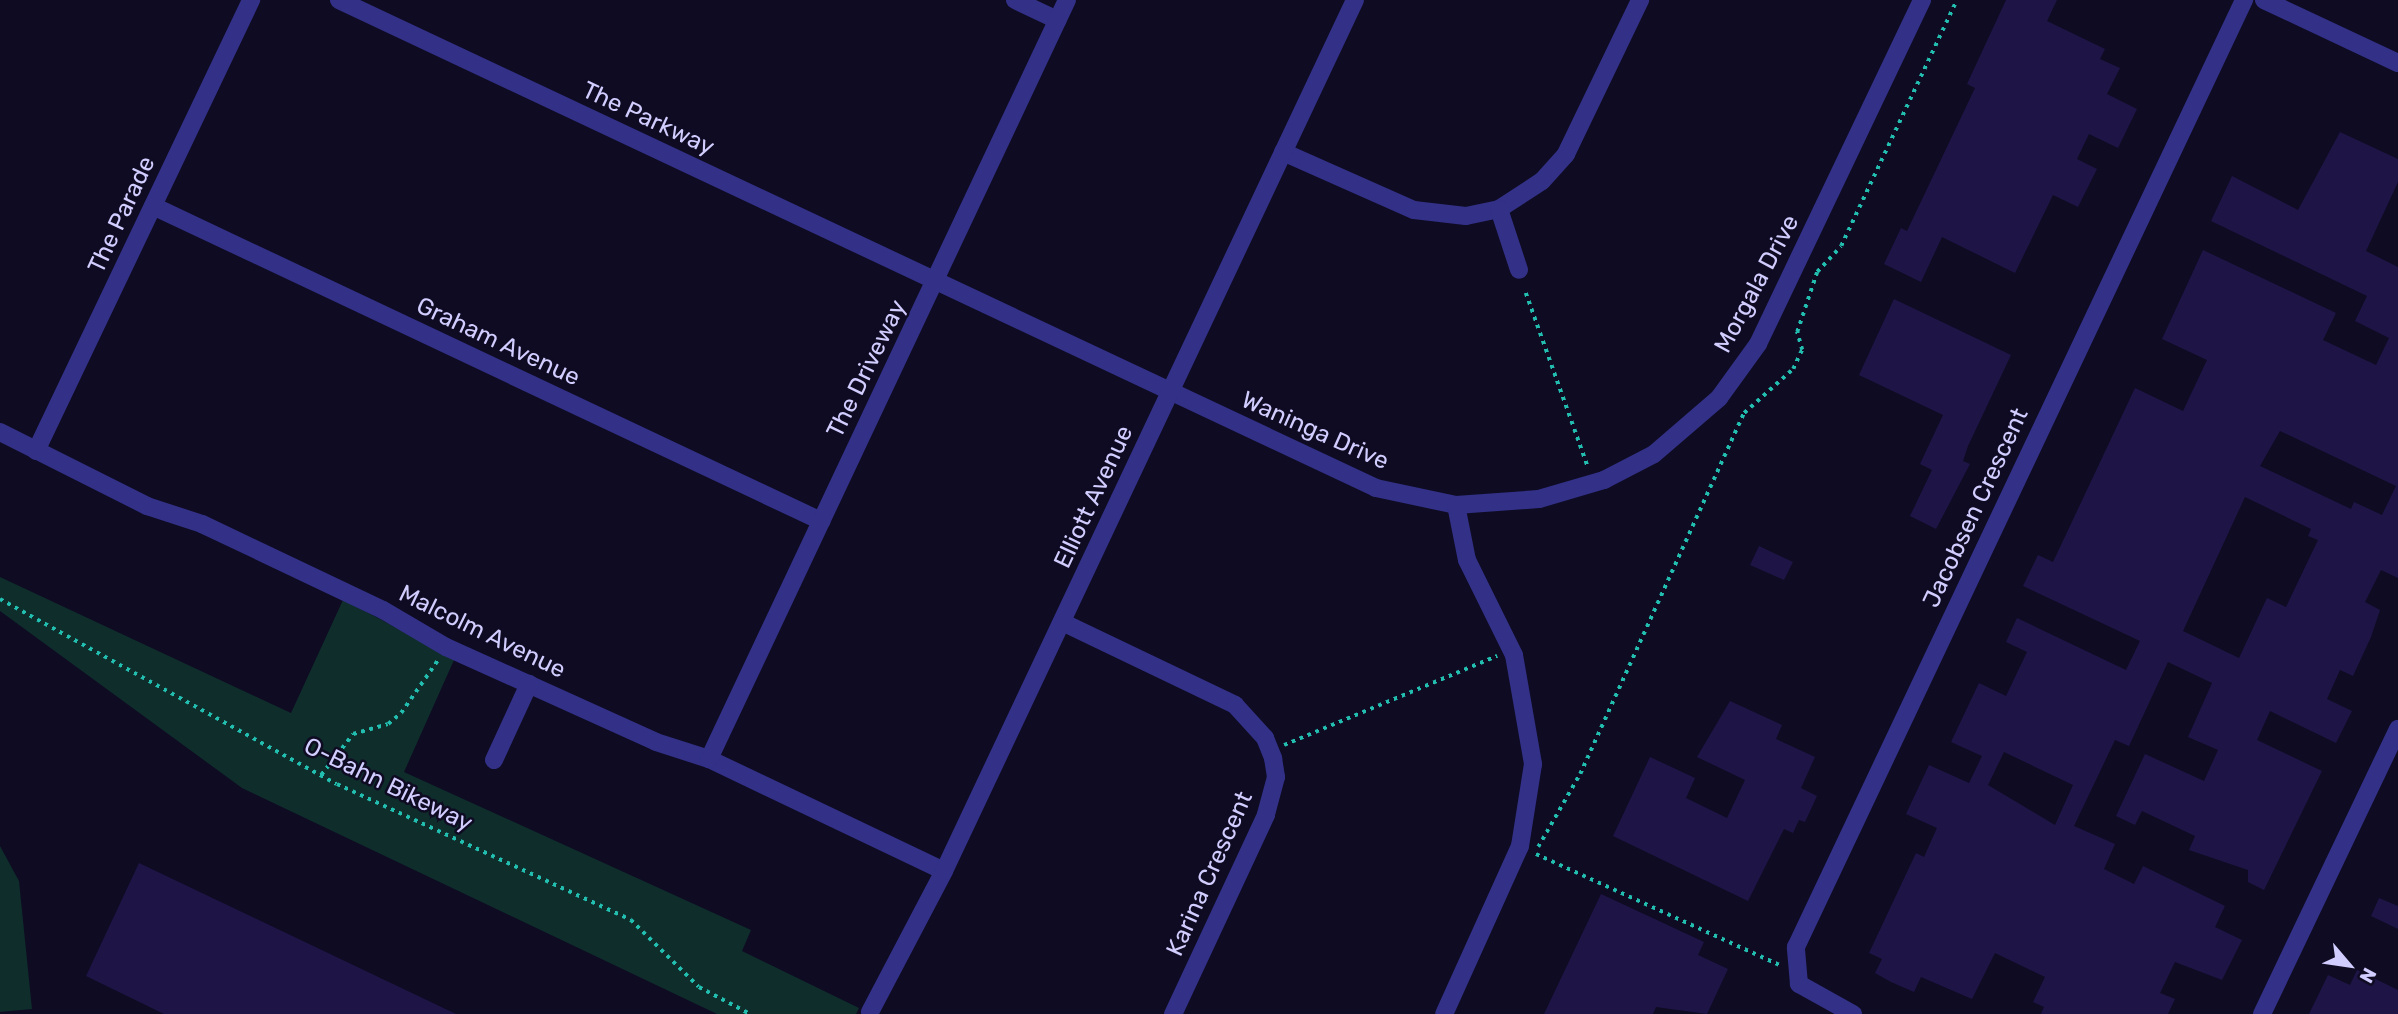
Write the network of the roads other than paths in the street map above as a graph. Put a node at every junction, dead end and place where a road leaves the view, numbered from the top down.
1 (251, 0) edge
2 (339, 0) edge
3 (1015, 0) edge
4 (1067, 0) edge
5 (1356, 0) edge
6 (1640, 0) edge
7 (1922, 0) edge
8 (2244, 0) edge
9 (2264, 0) edge
10 (1057, 20) junction
11 (2398, 64) edge
12 (1283, 152) junction
13 (153, 206) junction
14 (1499, 209) junction
15 (1519, 270) dead end
16 (936, 282) junction
17 (1171, 393) junction
18 (0, 432) edge
19 (36, 452) junction
20 (1456, 505) junction
21 (821, 522) junction
22 (1062, 622) junction
23 (529, 684) junction
24 (2398, 729) edge
25 (2392, 757) edge
26 (709, 759) junction
27 (494, 760) dead end
28 (944, 871) junction
29 (870, 1012) dead end
30 (1173, 1014) edge
31 (1444, 1014) edge
32 (1853, 1014) edge
33 (2262, 1014) edge

1 - 13 street, The Parade
2 - 16 street, The Parkway
3 - 10 street
4 - 10 street, The Driveway
5 - 12 street, Elliott Avenue
6 - 14 street
7 - 20 street, Morgala Drive
8 - 32 street, Jacobsen Crescent
9 - 11 street
10 - 16 street, The Driveway
12 - 14 street
12 - 17 street, Elliott Avenue
13 - 19 street, The Parade
13 - 21 street, Graham Avenue
14 - 15 street
16 - 17 street, Waninga Drive
16 - 21 street, The Driveway
17 - 20 street, Waninga Drive
17 - 22 street, Elliott Avenue
18 - 19 street, Malcolm Avenue
19 - 23 street, Malcolm Avenue
20 - 31 street
21 - 26 street, The Driveway
22 - 28 street, Elliott Avenue
22 - 30 street, Karina Crescent
23 - 26 street, Malcolm Avenue
23 - 27 street
24 - 25 street
25 - 33 street
26 - 28 street, Malcolm Avenue
28 - 29 street, Elliott Avenue

